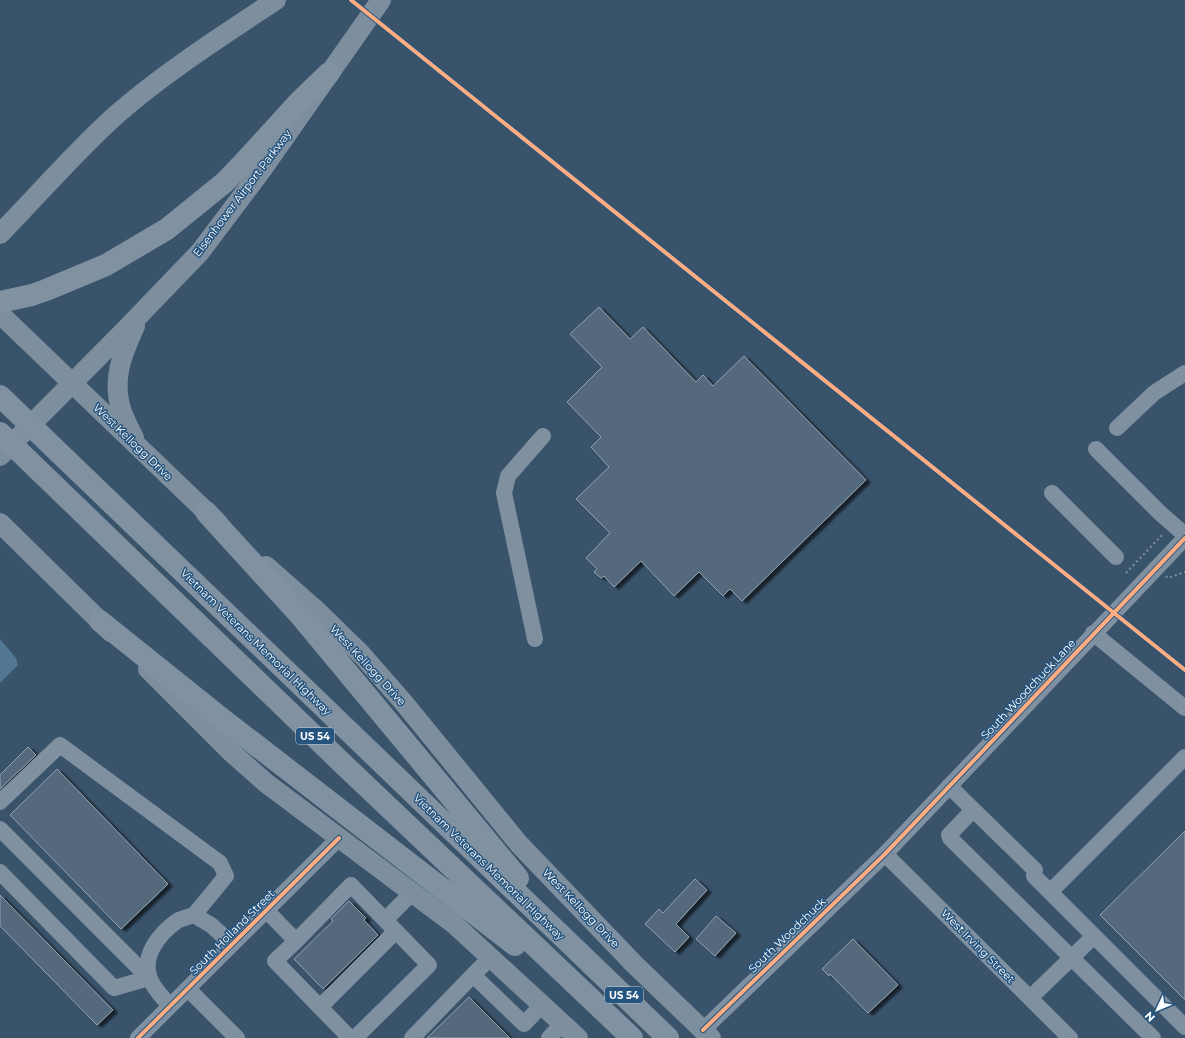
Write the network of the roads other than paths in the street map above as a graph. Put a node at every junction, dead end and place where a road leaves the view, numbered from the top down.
1 (276, 0) edge
2 (381, 0) edge
3 (329, 73) junction
4 (69, 162) junction
5 (0, 215) edge
6 (0, 234) edge
7 (153, 301) junction
8 (0, 302) edge
9 (0, 314) edge
10 (1185, 373) edge
11 (66, 389) junction
12 (0, 396) edge
13 (1117, 428) dead end
14 (0, 433) edge
15 (543, 436) dead end
16 (140, 448) junction
17 (1096, 449) dead end
18 (0, 456) edge
19 (1052, 493) dead end
20 (206, 512) junction
21 (0, 523) edge
22 (1185, 536) edge
23 (0, 541) edge
24 (34, 556) junction
25 (1116, 557) dead end
26 (100, 621) junction
27 (1093, 633) junction
28 (536, 639) dead end
29 (1185, 708) edge
30 (1185, 757) edge
31 (949, 786) junction
32 (0, 802) edge
33 (974, 810) junction
34 (0, 829) edge
35 (339, 838) junction
36 (885, 854) junction
37 (0, 872) edge
38 (413, 892) junction
39 (1050, 892) junction
40 (266, 910) junction
41 (194, 915) junction
42 (391, 926) junction
43 (1094, 936) junction
44 (296, 941) junction
45 (232, 944) junction
46 (579, 953) junction
47 (491, 957) junction
48 (1072, 958) junction
49 (473, 976) junction
50 (149, 978) junction
51 (188, 989) junction
52 (1030, 998) junction
53 (543, 1004) junction
54 (170, 1006) junction
55 (320, 1007) junction
56 (563, 1023) junction
57 (1185, 1027) edge
58 (707, 1034) edge
59 (138, 1038) edge
60 (236, 1038) edge
61 (350, 1038) edge
62 (355, 1038) edge
63 (412, 1038) edge
64 (549, 1038) edge
65 (578, 1038) edge
66 (628, 1038) edge
67 (632, 1038) edge
68 (668, 1038) edge
69 (1070, 1038) edge
70 (1153, 1038) edge

1 - 4 main road
2 - 3 main road, Eisenhower Airport Parkway
3 - 7 main road, Eisenhower Airport Parkway
3 - 8 highway
4 - 5 main road
4 - 6 main road
7 - 11 main road, Eisenhower Airport Parkway
7 - 16 main road
9 - 11 main road, West Kellogg Drive
10 - 13 street
11 - 16 main road, West Kellogg Drive
11 - 18 main road, Eisenhower Airport Parkway
12 - 46 highway, Vietnam Veterans Memorial Highway / US 54
14 - 67 highway, US 54
15 - 28 street
16 - 20 main road, West Kellogg Drive
17 - 22 street
19 - 25 street
20 - 46 highway
20 - 58 main road, West Kellogg Drive
21 - 24 main road
22 - 27 street, South Woodchuck Lane
23 - 24 main road
24 - 26 main road
26 - 35 main road
26 - 66 highway
27 - 29 street
27 - 31 street, South Woodchuck Lane
30 - 39 street
31 - 33 street
31 - 36 street, South Woodchuck Lane
32 - 41 street
33 - 39 street
33 - 48 street
34 - 50 street
35 - 38 main road
35 - 40 street, South Holland Street
36 - 52 street, West Irving Street
36 - 58 street, South Woodchuck
37 - 50 street
38 - 42 street
38 - 47 main road
39 - 43 street
40 - 44 street
40 - 45 street, South Holland Street
41 - 45 street
41 - 50 street
42 - 44 street
42 - 55 street
42 - 62 street
43 - 48 street
43 - 57 street
44 - 55 street
45 - 51 street, South Holland Street
46 - 68 highway, Vietnam Veterans Memorial Highway / US 54
47 - 49 street
47 - 53 main road
48 - 52 street
48 - 70 street
49 - 53 street
49 - 63 street
50 - 54 street
51 - 54 street, South Holland Street
51 - 60 street
52 - 69 street, West Irving Street
53 - 56 main road
54 - 59 street, South Holland Street
55 - 61 street
56 - 64 street
56 - 65 main road

